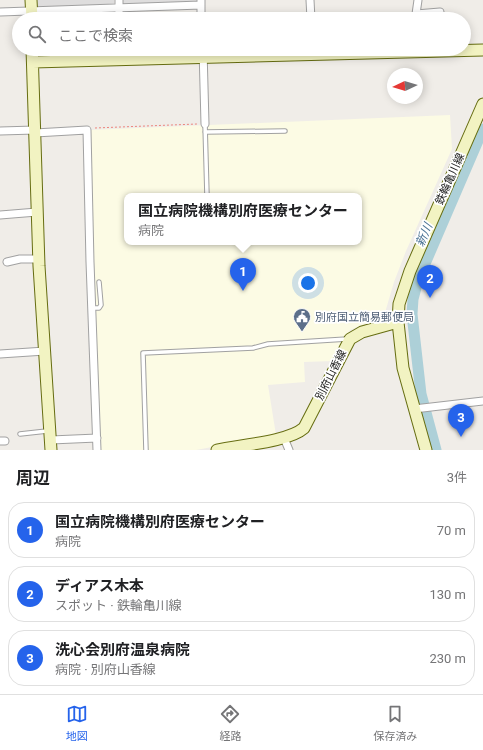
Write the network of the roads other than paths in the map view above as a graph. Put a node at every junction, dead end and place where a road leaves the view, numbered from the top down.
1 (119, 0) edge
2 (310, 0) edge
3 (418, 0) edge
4 (201, 3) edge
5 (119, 8) junction
6 (31, 10) edge
7 (0, 12) edge
8 (119, 12) edge
9 (311, 12) edge
10 (416, 12) edge
11 (471, 50) edge
12 (483, 50) edge
13 (33, 56) edge
14 (122, 56) edge
15 (176, 56) edge
16 (203, 56) edge
17 (123, 60) junction
18 (33, 62) junction
19 (483, 104) edge
20 (205, 124) joint
21 (0, 131) edge
22 (35, 131) junction
23 (285, 131) dead end
24 (205, 132) junction
25 (207, 193) edge
26 (37, 212) junction
27 (0, 215) edge
28 (39, 259) junction
29 (7, 262) dead end
30 (99, 282) dead end
31 (91, 308) junction
32 (398, 322) junction
33 (350, 339) junction
34 (45, 350) junction
35 (0, 354) edge
36 (483, 401) edge
37 (414, 409) junction
38 (20, 434) dead end
39 (97, 438) junction
40 (284, 438) junction
41 (51, 440) edge
42 (97, 450) edge
43 (146, 450) edge
44 (217, 450) edge
45 (289, 450) edge
46 (426, 450) edge

1 - 5 street
2 - 9 street
3 - 10 street
4 - 5 street
5 - 6 street
5 - 8 street
6 - 7 street
11 - 12 street
13 - 18 street
14 - 17 street
15 - 17 street
16 - 20 street
17 - 18 street
18 - 22 street
19 - 32 street, 鉄輪亀川線
20 - 24 lane
21 - 22 street
22 - 26 street
22 - 31 street
23 - 24 lane
24 - 25 lane
26 - 27 street
26 - 28 street
28 - 29 street
28 - 34 street
30 - 31 lane
31 - 39 street
32 - 33 street, 別府山香線
32 - 37 street
33 - 40 street, 別府山香線
33 - 43 lane
34 - 35 street
34 - 41 street
36 - 37 street
37 - 46 street
38 - 41 lane
39 - 41 street
39 - 42 street
40 - 44 street, 別府山香線
40 - 45 street

